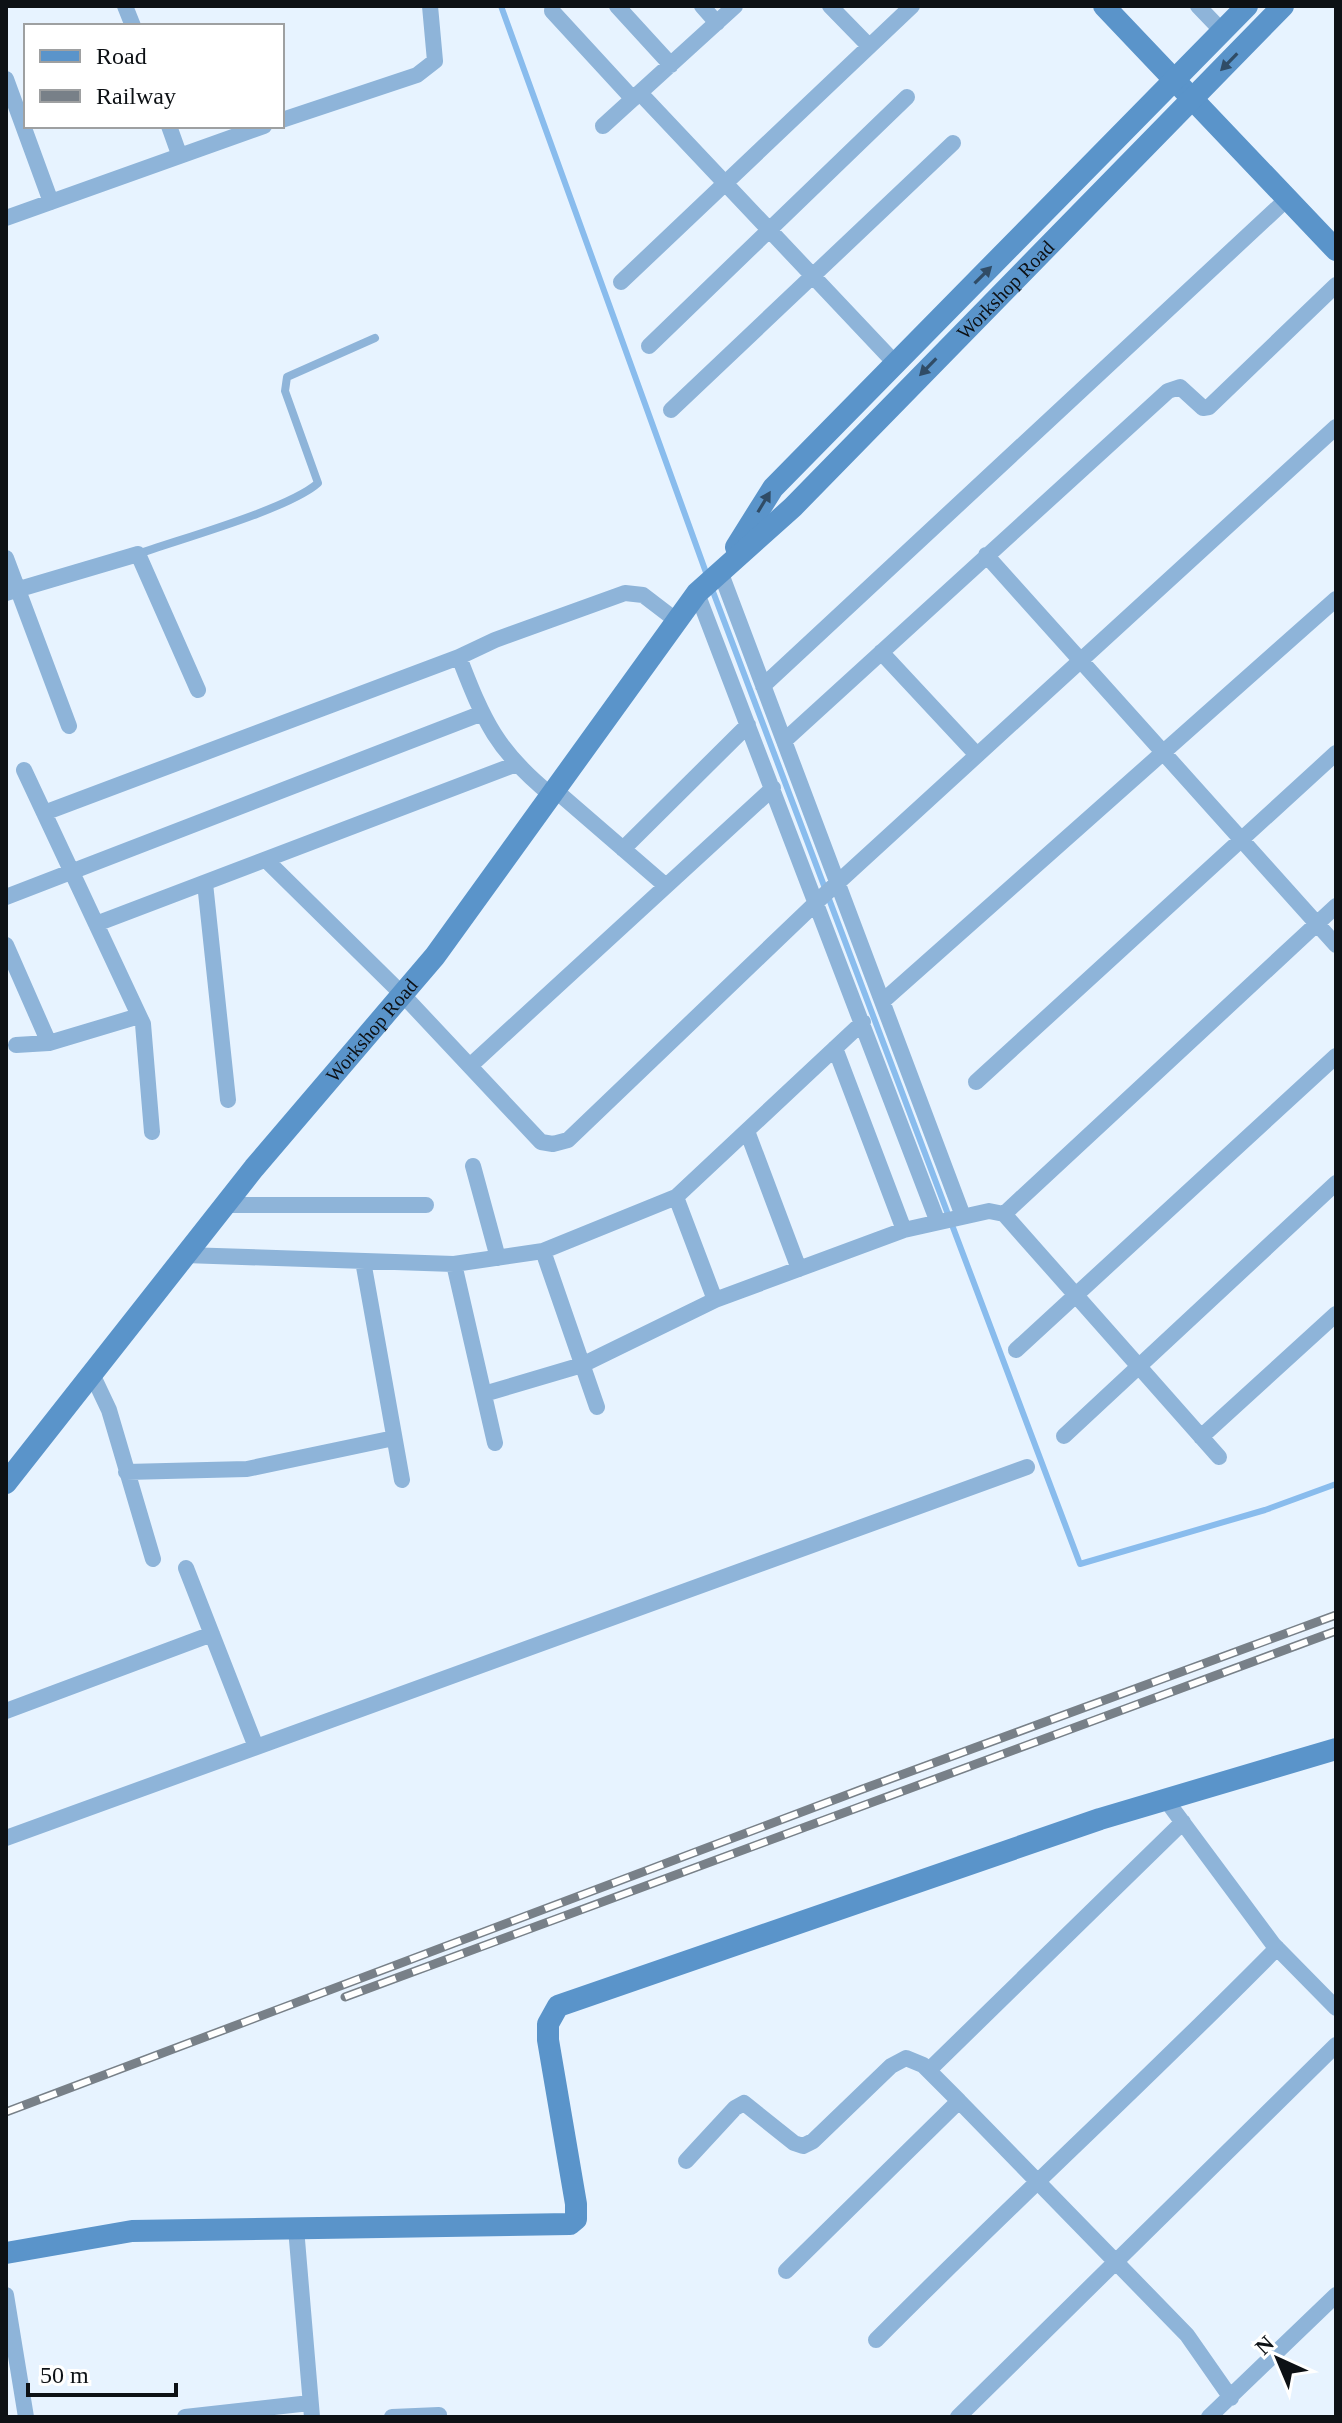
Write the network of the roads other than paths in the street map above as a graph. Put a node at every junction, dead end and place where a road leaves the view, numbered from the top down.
1 (430, 6) edge
2 (617, 6) edge
3 (702, 6) edge
4 (735, 6) edge
5 (830, 6) edge
6 (912, 6) edge
7 (1104, 6) edge
8 (1198, 6) edge
9 (1247, 6) edge
10 (1283, 6) edge
11 (552, 11) dead end
12 (717, 23) junction
13 (1222, 31) junction
14 (869, 46) junction
15 (671, 65) junction
16 (6, 79) edge
17 (1174, 81) junction
18 (637, 96) junction
19 (907, 97) dead end
20 (1192, 101) junction
21 (284, 119) edge
22 (603, 126) dead end
23 (170, 128) edge
24 (258, 128) edge
25 (953, 143) dead end
26 (179, 154) junction
27 (725, 183) junction
28 (1287, 199) junction
29 (51, 202) junction
30 (6, 218) edge
31 (769, 230) junction
32 (1336, 250) edge
33 (813, 276) junction
34 (621, 282) dead end
35 (1336, 285) edge
36 (375, 338) dead end
37 (649, 346) dead end
38 (895, 363) junction
39 (671, 410) dead end
40 (1336, 427) edge
41 (138, 554) junction
42 (986, 555) junction
43 (6, 558) edge
44 (712, 579) junction
45 (12, 591) edge
46 (1336, 599) edge
47 (677, 621) junction
48 (881, 652) junction
49 (459, 657) junction
50 (1080, 660) junction
51 (763, 686) junction
52 (198, 690) dead end
53 (480, 714) junction
54 (748, 725) junction
55 (69, 726) dead end
56 (784, 741) junction
57 (1336, 753) edge
58 (1164, 754) junction
59 (977, 755) junction
60 (514, 765) junction
61 (24, 770) dead end
62 (773, 788) junction
63 (553, 792) junction
64 (44, 813) junction
65 (1240, 839) junction
66 (623, 849) junction
67 (266, 860) junction
68 (72, 871) junction
69 (205, 883) junction
70 (666, 886) junction
71 (827, 893) junction
72 (6, 897) edge
73 (1336, 906) edge
74 (96, 924) junction
75 (1316, 924) junction
76 (6, 945) edge
77 (1336, 945) edge
78 (403, 995) junction
79 (883, 1001) junction
80 (139, 1016) junction
81 (863, 1022) junction
82 (49, 1043) junction
83 (16, 1045) dead end
84 (835, 1048) junction
85 (1336, 1056) edge
86 (471, 1065) junction
87 (976, 1082) dead end
88 (228, 1100) dead end
89 (747, 1131) junction
90 (152, 1132) dead end
91 (473, 1166) dead end
92 (1336, 1183) edge
93 (676, 1197) junction
94 (225, 1205) junction
95 (426, 1205) dead end
96 (1004, 1214) junction
97 (949, 1218) junction
98 (904, 1230) junction
99 (543, 1251) junction
100 (185, 1255) junction
101 (498, 1258) junction
102 (363, 1261) junction
103 (454, 1264) junction
104 (799, 1269) junction
105 (1076, 1295) junction
106 (715, 1300) junction
107 (1336, 1314) edge
108 (1016, 1350) dead end
109 (582, 1365) junction
110 (1137, 1365) junction
111 (92, 1374) junction
112 (484, 1394) junction
113 (597, 1407) dead end
114 (1064, 1436) dead end
115 (1201, 1437) junction
116 (394, 1438) junction
117 (495, 1443) dead end
118 (1219, 1457) dead end
119 (1027, 1467) dead end
120 (126, 1472) junction
121 (402, 1480) dead end
122 (6, 1483) edge
123 (153, 1559) dead end
124 (186, 1568) dead end
125 (212, 1634) junction
126 (6, 1711) edge
127 (256, 1747) junction
128 (1336, 1749) edge
129 (1166, 1800) junction
130 (1183, 1822) junction
131 (6, 1838) edge
132 (1277, 1948) junction
133 (1336, 2008) edge
134 (1336, 2045) edge
135 (929, 2070) junction
136 (959, 2101) junction
137 (686, 2161) dead end
138 (1036, 2181) junction
139 (296, 2228) junction
140 (6, 2253) edge
141 (1119, 2262) junction
142 (786, 2271) dead end
143 (6, 2295) edge
144 (1333, 2303) edge
145 (876, 2340) dead end
146 (1231, 2398) junction
147 (311, 2410) edge
148 (439, 2415) dead end
149 (26, 2417) edge
150 (185, 2417) edge
151 (392, 2417) edge
152 (958, 2417) edge
153 (1209, 2417) edge

1 - 21 street
2 - 15 street
3 - 12 street
4 - 12 street
5 - 14 street
6 - 14 street
7 - 17 main road
8 - 13 street
9 - 13 main road, Workshop Road
10 -> 20 main road, Workshop Road
11 - 18 street
12 - 15 street
13 - 17 main road, Workshop Road
14 - 27 street
15 - 18 street
16 - 29 street
17 - 20 main road
38 -> 17 main road, Workshop Road
18 - 22 street
18 - 27 street
19 - 31 street
20 - 28 main road
20 -> 44 main road, Workshop Road
23 - 26 street
24 - 26 street
25 - 33 street
26 - 29 street
27 - 31 street
27 - 34 street
28 - 32 main road
28 - 51 street
29 - 30 street
31 - 33 street
31 - 37 street
33 - 38 street
33 - 39 street
35 - 42 street
36 - 41 lane
44 -> 38 main road, Workshop Road
40 - 50 street
41 - 45 street
41 - 52 street
42 - 48 street
42 - 50 street
43 - 45 street
44 - 47 main road, Workshop Road
44 - 51 street
44 - 54 street
45 - 55 street
46 - 58 street
47 - 49 street
47 - 63 main road, Workshop Road
48 - 56 street
48 - 59 street
49 - 53 street
49 - 64 street
50 - 58 street
50 - 59 street
51 - 56 street
53 - 60 street
53 - 68 street
54 - 62 street
54 - 66 street
56 - 71 street
57 - 65 street
58 - 65 street
58 - 79 street
59 - 71 street
60 - 63 street
60 - 67 street
61 - 64 street
62 - 70 street
62 - 71 street
63 - 66 street
63 - 78 main road, Workshop Road
64 - 68 street
65 - 75 street
65 - 87 street
66 - 70 street
67 - 69 street
67 - 78 street
68 - 72 street
68 - 74 street
69 - 74 street
69 - 88 street
70 - 86 street
71 - 79 street
71 - 81 street
71 - 86 street
73 - 75 street
74 - 80 street
75 - 77 street
75 - 96 street
76 - 82 street
78 - 86 street
78 - 94 main road, Workshop Road
79 - 97 street
80 - 82 street
80 - 90 street
81 - 84 street
81 - 97 street
82 - 83 street
84 - 89 street
84 - 98 street
85 - 105 street
89 - 93 street
89 - 104 street
91 - 101 street
92 - 110 street
93 - 99 street
93 - 106 street
94 - 95 street
94 - 100 main road, Workshop Road
96 - 97 street
96 - 105 street
97 - 98 street
98 - 104 street
99 - 101 street
99 - 109 street
100 - 102 street
100 - 111 main road, Workshop Road
101 - 103 street
102 - 103 street
102 - 116 street
103 - 112 street
104 - 106 street
105 - 108 street
105 - 110 street
106 - 109 street
107 - 115 street
109 - 112 street
109 - 113 street
110 - 114 street
110 - 115 street
111 - 120 street
111 - 122 main road, Workshop Road
112 - 117 street
115 - 118 street
116 - 120 street
116 - 121 street
119 - 127 street
120 - 123 street
124 - 125 street
125 - 126 street
125 - 127 street
127 - 131 street
128 - 129 main road
129 - 130 street
129 - 139 main road
130 - 132 street
130 - 135 street
132 - 133 street
132 - 138 street
134 - 141 street
135 - 136 street
135 - 137 street
136 - 138 street
136 - 142 street
138 - 141 street
138 - 145 street
139 - 140 main road
139 - 147 street
141 - 146 street
141 - 152 street
143 - 149 street
144 - 146 street
146 - 153 street
147 - 150 street
148 - 151 street

